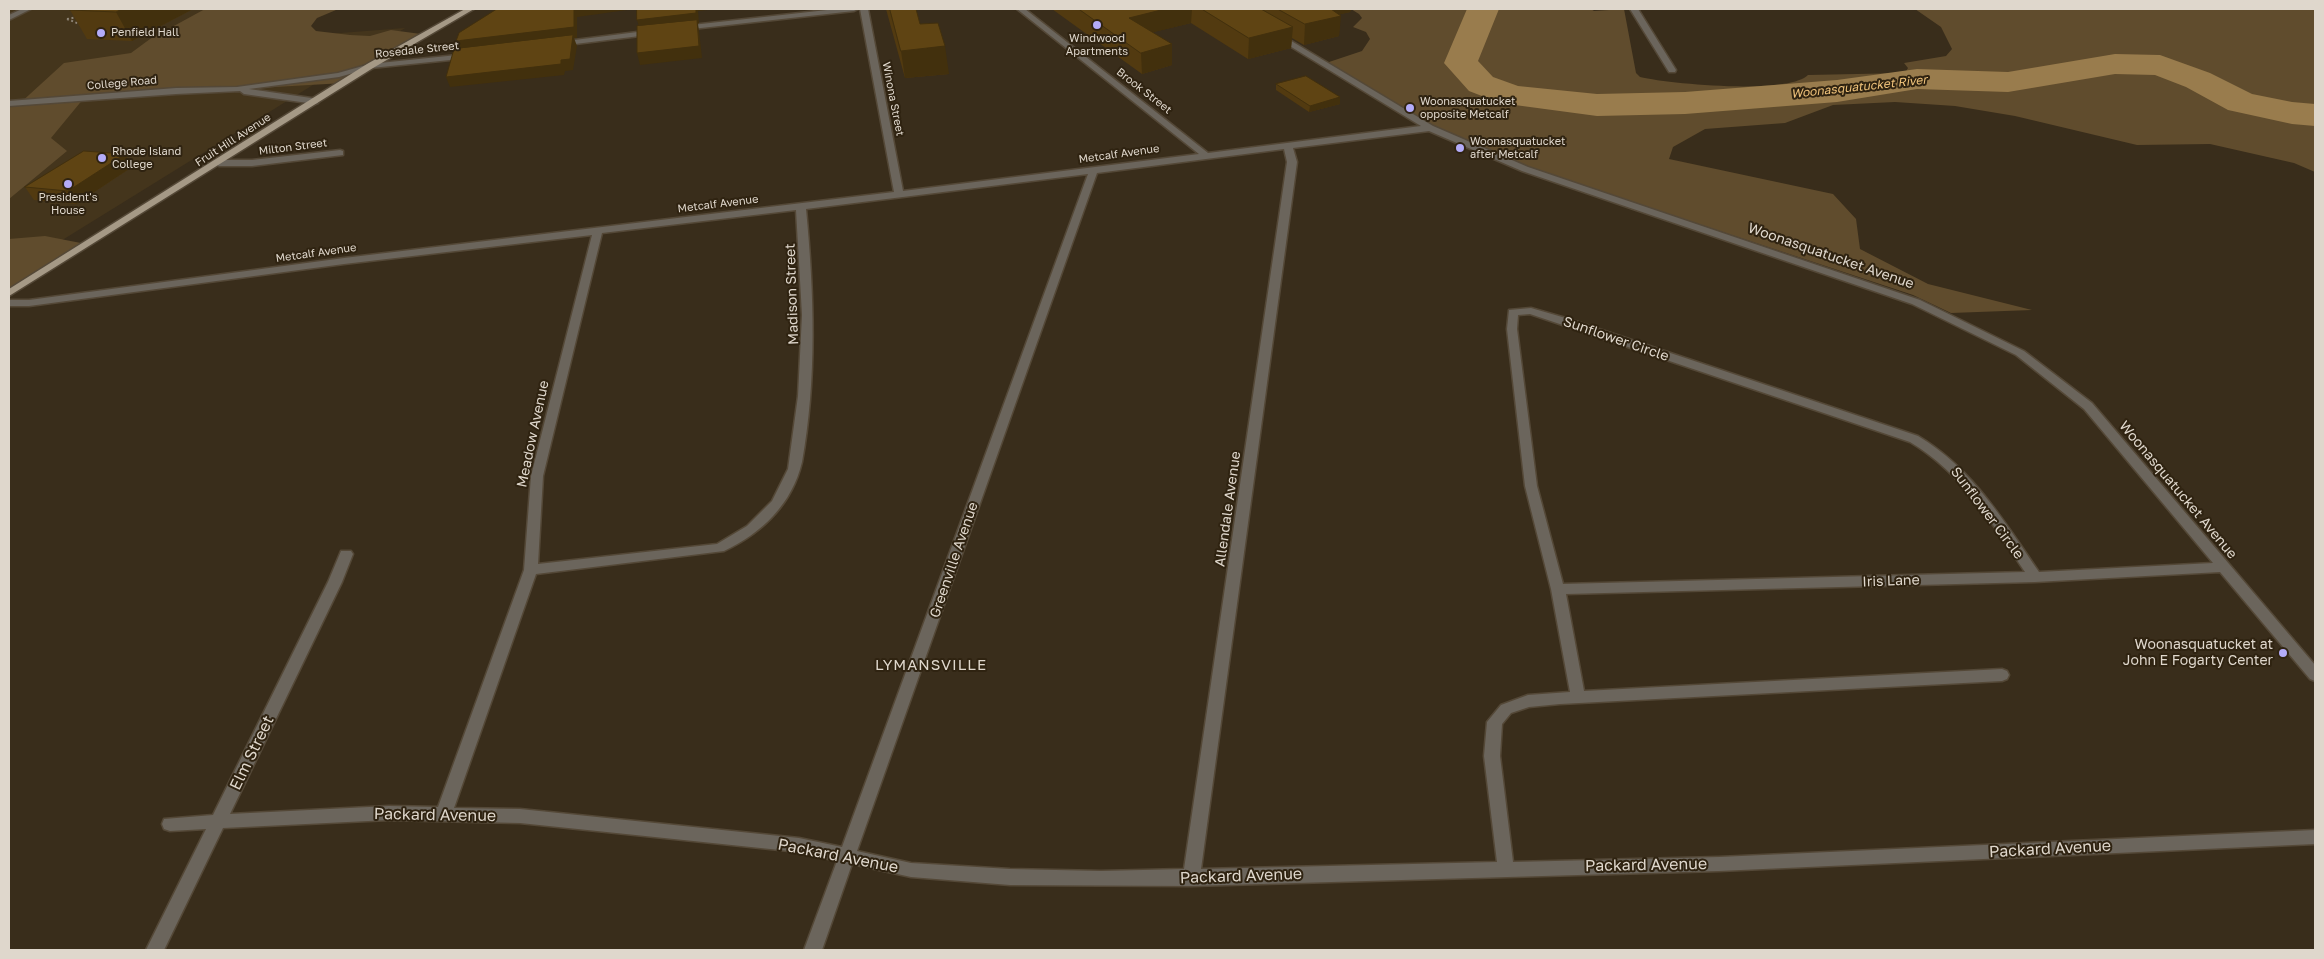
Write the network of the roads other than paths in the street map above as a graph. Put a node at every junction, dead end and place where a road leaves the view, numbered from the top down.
1 (27, 9) edge
2 (470, 9) edge
3 (854, 9) edge
4 (864, 9) edge
5 (1021, 9) edge
6 (1634, 9) edge
7 (9, 18) edge
8 (676, 29) edge
9 (1268, 29) edge
10 (666, 30) edge
11 (549, 45) edge
12 (481, 54) edge
13 (370, 66) junction
14 (1672, 70) dead end
15 (237, 90) junction
16 (315, 101) junction
17 (9, 104) edge
18 (1430, 128) junction
19 (1288, 145) junction
20 (340, 153) dead end
21 (1205, 155) junction
22 (219, 163) junction
23 (1093, 170) junction
24 (899, 194) junction
25 (801, 208) junction
26 (598, 231) junction
27 (9, 293) edge
28 (9, 303) edge
29 (346, 554) dead end
30 (2224, 566) junction
31 (530, 570) junction
32 (2035, 577) junction
33 (1558, 589) junction
34 (2002, 675) dead end
35 (2315, 675) edge
36 (1578, 697) junction
37 (444, 814) junction
38 (218, 822) junction
39 (170, 824) dead end
40 (2315, 837) edge
41 (846, 856) junction
42 (1506, 868) junction
43 (1191, 878) junction
44 (155, 950) edge
45 (813, 950) edge

1 - 7 street
2 - 13 main road, Fruit Hill Avenue
3 - 8 street
4 - 24 street, Winona Street
5 - 21 street, Brook Street
6 - 14 street
9 - 18 street, Woonasquatucket Avenue
10 - 11 street
12 - 13 street, Rosedale Street
13 - 15 street, College Road
13 - 16 main road, Fruit Hill Avenue
15 - 16 street, College Road
15 - 17 street, College Road
16 - 22 main road, Fruit Hill Avenue
18 - 19 street, Metcalf Avenue
18 - 30 street, Woonasquatucket Avenue
19 - 21 street, Metcalf Avenue
19 - 43 street, Allendale Avenue
20 - 22 street, Milton Street
21 - 23 street, Metcalf Avenue
22 - 27 main road, Fruit Hill Avenue
23 - 24 street, Metcalf Avenue
23 - 41 street, Greenville Avenue
24 - 25 street, Metcalf Avenue
25 - 26 street, Metcalf Avenue
25 - 31 street, Madison Street
26 - 28 street, Metcalf Avenue
26 - 31 street, Meadow Avenue
29 - 38 street, Elm Street
30 - 32 street, Iris Lane
30 - 35 street, Woonasquatucket Avenue
31 - 37 street, Meadow Avenue
32 - 33 street, Iris Lane
32 - 33 street, Sunflower Circle
33 - 36 street, Sunflower Circle
34 - 36 street
36 - 42 street
37 - 38 street, Packard Avenue
37 - 41 street, Packard Avenue
38 - 39 street, Packard Avenue
38 - 44 street, Elm Street
40 - 42 street, Packard Avenue
41 - 43 street, Packard Avenue
41 - 45 street, Greenville Avenue
42 - 43 street, Packard Avenue

